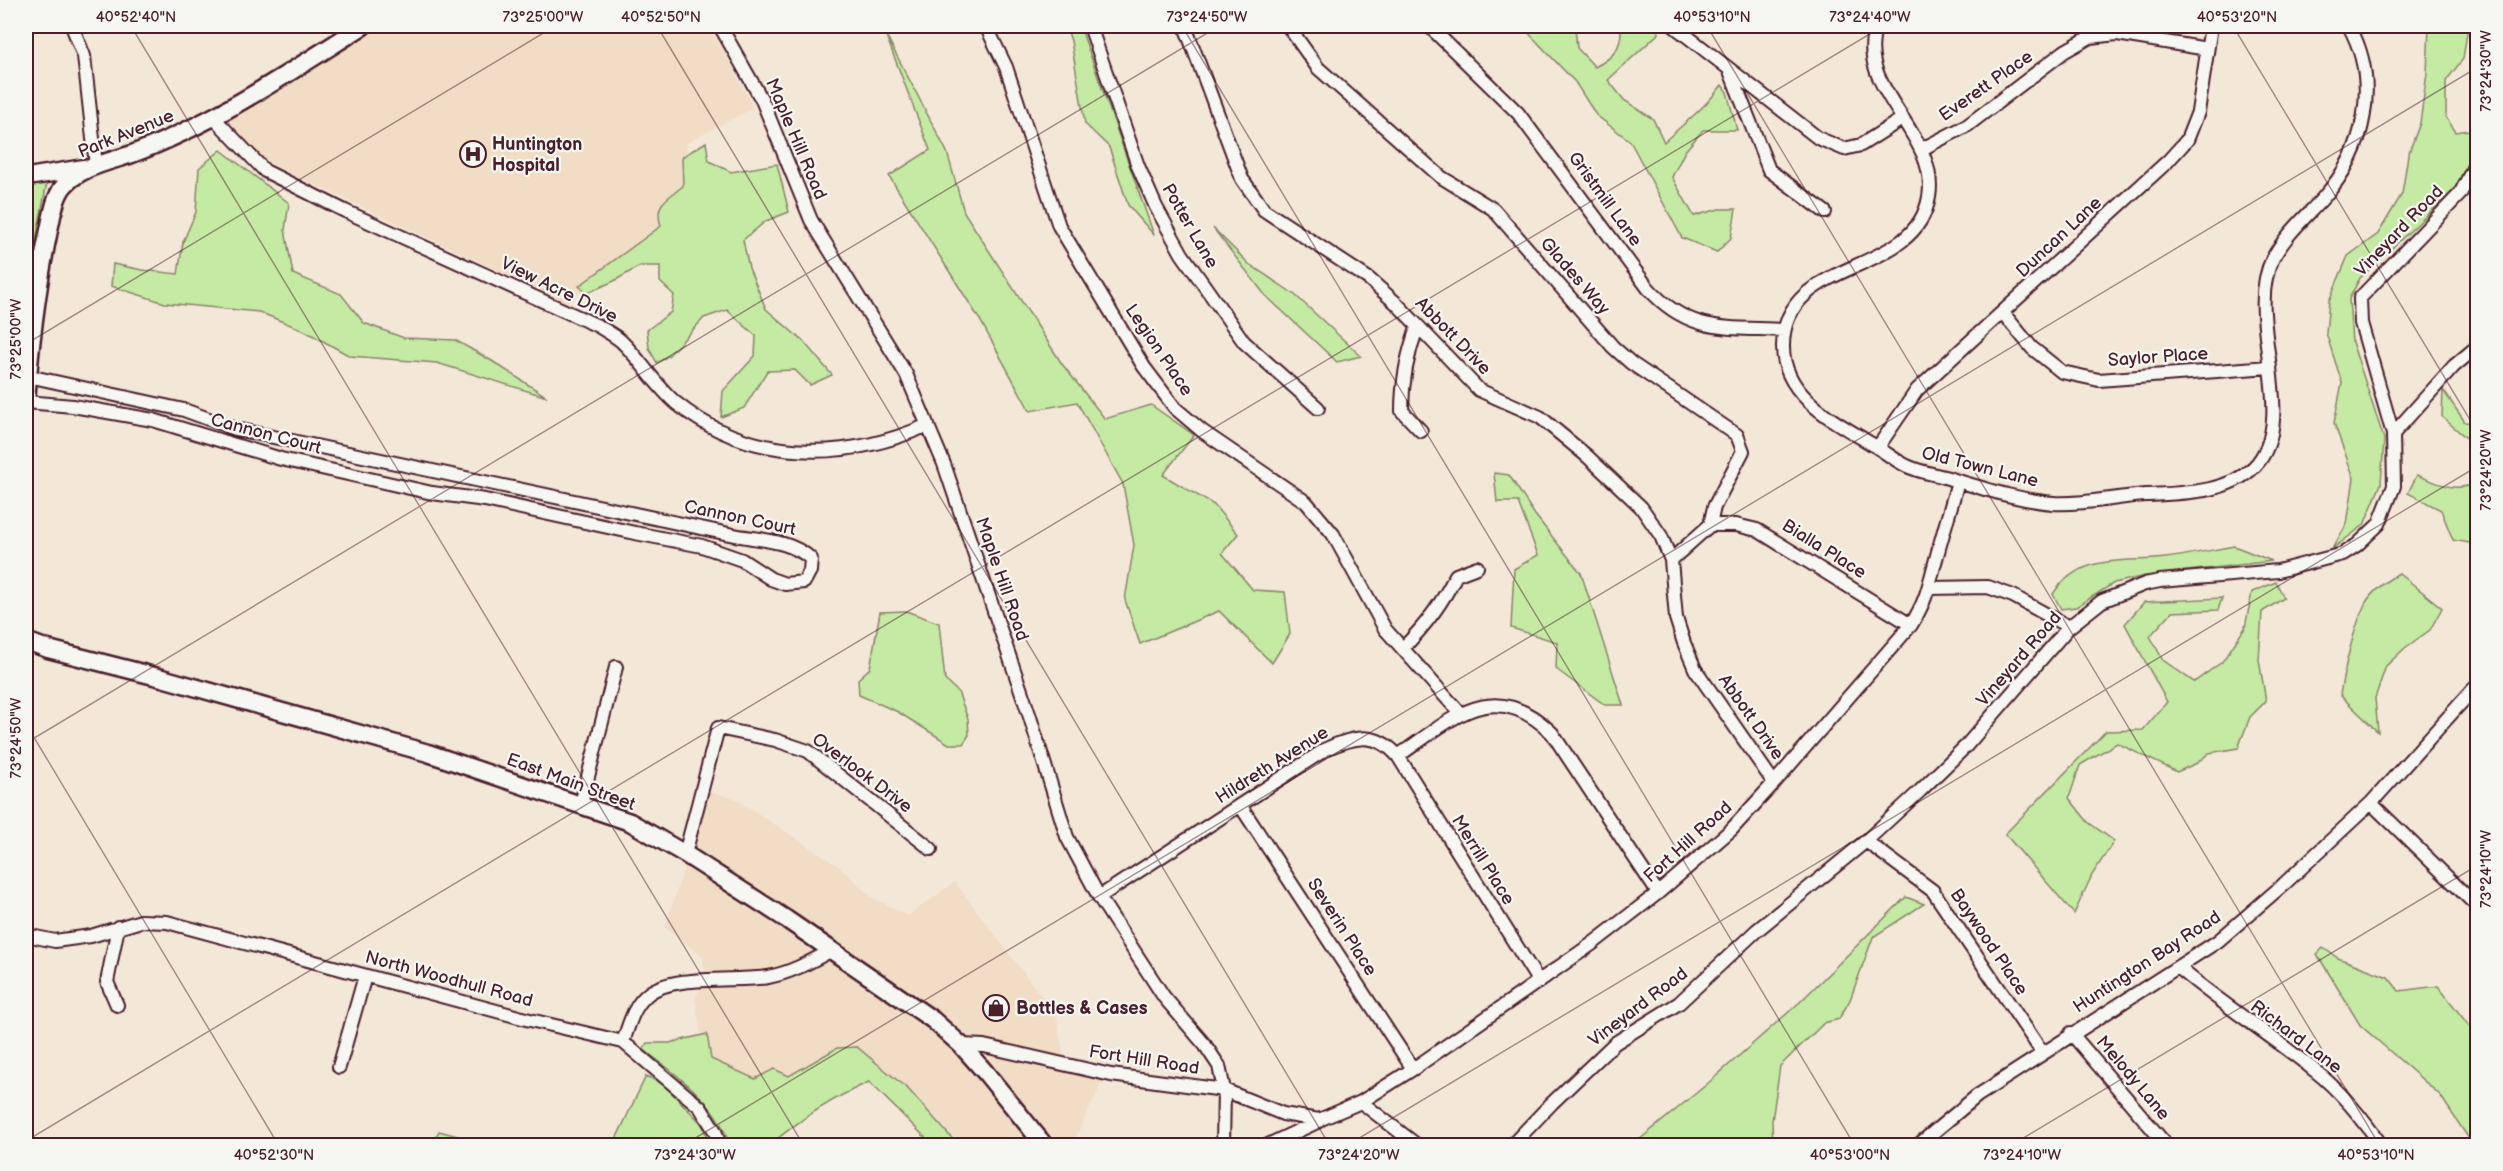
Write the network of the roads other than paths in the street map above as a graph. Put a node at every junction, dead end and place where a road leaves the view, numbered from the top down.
1 (72, 26) edge
2 (363, 26) edge
3 (720, 26) edge
4 (986, 26) edge
5 (1090, 26) edge
6 (1185, 26) edge
7 (1288, 26) edge
8 (1429, 26) edge
9 (1674, 26) edge
10 (1876, 26) edge
11 (2211, 26) edge
12 (2349, 26) edge
13 (2207, 49) junction
14 (1730, 70) junction
15 (213, 117) junction
16 (1902, 118) junction
17 (1922, 149) junction
18 (2478, 153) edge
19 (96, 166) junction
20 (30, 177) edge
21 (62, 188) junction
22 (1825, 212) dead end
23 (2003, 313) junction
24 (1417, 328) junction
25 (1783, 330) junction
26 (2478, 346) edge
27 (2269, 367) junction
28 (28, 376) junction
29 (123, 398) junction
30 (26, 402) edge
31 (1318, 408) dead end
32 (122, 415) junction
33 (213, 420) junction
34 (928, 425) junction
35 (1421, 431) dead end
36 (2393, 434) junction
37 (209, 437) junction
38 (312, 445) junction
39 (1878, 447) junction
40 (309, 465) junction
41 (476, 480) junction
42 (1958, 481) junction
43 (474, 498) junction
44 (659, 519) junction
45 (1710, 525) junction
46 (655, 537) junction
47 (1671, 560) junction
48 (1478, 567) dead end
49 (1930, 588) junction
50 (1911, 625) junction
51 (2069, 627) junction
52 (26, 641) edge
53 (1403, 648) junction
54 (616, 667) dead end
55 (2478, 684) edge
56 (1460, 713) junction
57 (1398, 756) junction
58 (1774, 783) junction
59 (2371, 803) junction
60 (580, 804) junction
61 (1240, 805) junction
62 (1866, 841) junction
63 (931, 849) dead end
64 (685, 854) junction
65 (1658, 894) junction
66 (1099, 897) junction
67 (2478, 907) edge
68 (118, 927) junction
69 (26, 935) edge
70 (831, 950) junction
71 (2178, 967) junction
72 (366, 976) junction
73 (1539, 982) junction
74 (117, 1005) dead end
75 (2071, 1033) junction
76 (623, 1042) junction
77 (961, 1045) junction
78 (2042, 1052) junction
79 (339, 1067) dead end
80 (1413, 1069) junction
81 (1224, 1090) junction
82 (1361, 1102) junction
83 (1319, 1120) junction
84 (720, 1146) edge
85 (1045, 1146) edge
86 (1223, 1146) edge
87 (1266, 1146) edge
88 (1418, 1146) edge
89 (1511, 1146) edge
90 (1917, 1146) edge
91 (2167, 1146) edge
92 (2382, 1146) edge

1 - 19 street
2 - 15 main road, Park Avenue
3 - 34 street, Maple Hill Road
4 - 53 street, Legion Place
5 - 31 street, Potter Lane
6 - 24 street, Abbott Drive
7 - 45 street, Glades Way
8 - 25 street, Gristmill Lane
9 - 14 street
10 - 16 street
11 - 13 street, Duncan Lane
12 - 27 street, Old Town Lane
13 - 17 street, Everett Place
13 - 23 street, Duncan Lane
14 - 16 street
14 - 22 street
15 - 19 main road, Park Avenue
15 - 34 street, View Acre Drive
16 - 17 street
17 - 25 street
18 - 36 street, Vineyard Road
19 - 20 main road
19 - 21 main road, Park Avenue
20 - 21 main road
21 - 28 main road
23 - 27 street, Saylor Place
23 - 39 street, Duncan Lane
24 - 35 street
24 - 47 street, Abbott Drive
25 - 39 street, Old Town Lane
26 - 36 street
27 - 42 street, Old Town Lane
28 - 29 street, Cannon Court
28 - 30 main road
29 - 32 street
29 - 33 street, Cannon Court
30 - 32 street, Cannon Court
32 - 37 street, Cannon Court
33 - 37 street
33 - 38 street, Cannon Court
34 - 66 street, Maple Hill Road
36 - 51 street, Vineyard Road
37 - 40 street, Cannon Court
38 - 40 street
38 - 41 street, Cannon Court
39 - 42 street, Old Town Lane
40 - 43 street, Cannon Court
41 - 43 street
41 - 44 street, Cannon Court
42 - 49 street, Fort Hill Road
43 - 46 street, Cannon Court
44 - 46 street
44 - 46 street, Cannon Court
45 - 47 street, Glades Way
45 - 50 street, Bialla Place
47 - 58 street, Abbott Drive
48 - 53 street
49 - 50 street, Fort Hill Road
49 - 51 street
50 - 58 street, Fort Hill Road
51 - 62 street, Vineyard Road
52 - 60 main road, East Main Street
53 - 56 street, Legion Place
54 - 60 street
55 - 59 street, Huntington Bay Road
56 - 57 street
56 - 65 street
57 - 61 street, Hildreth Avenue
57 - 73 street, Merrill Place
58 - 65 street, Fort Hill Road
59 - 67 street
59 - 71 street, Huntington Bay Road
60 - 64 main road, East Main Street
61 - 66 street, Hildreth Avenue
61 - 80 street, Severin Place
62 - 78 street, Baywood Place
62 - 89 street, Vineyard Road
63 - 64 street, Overlook Drive
64 - 70 main road, East Main Street
65 - 73 street, Fort Hill Road
66 - 81 street, Maple Hill Road
68 - 69 street, North Woodhull Road
68 - 72 street, North Woodhull Road
68 - 74 street
70 - 76 street
70 - 77 main road, East Main Street
71 - 75 street, Huntington Bay Road
71 - 92 street, Richard Lane
72 - 76 street, North Woodhull Road
72 - 79 street
73 - 80 street, Fort Hill Road
75 - 78 street, Huntington Bay Road
75 - 91 street, Melody Lane
76 - 84 street
77 - 81 street, Fort Hill Road
77 - 85 main road, East Main Street
78 - 90 street, Huntington Bay Road
80 - 82 street, Fort Hill Road
81 - 83 street, Fort Hill Road
81 - 86 street, Maple Hill Road
82 - 83 street, Fort Hill Road
82 - 88 street
83 - 87 street, Fort Hill Road

